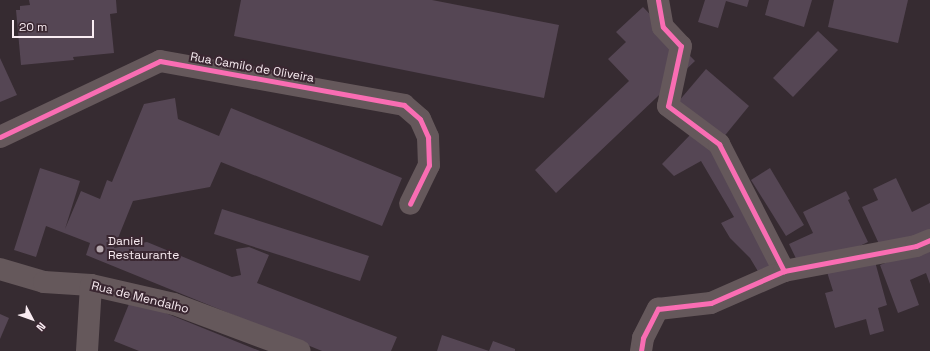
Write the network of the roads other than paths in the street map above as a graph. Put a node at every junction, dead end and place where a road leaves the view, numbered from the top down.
1 (658, 0) edge
2 (0, 137) edge
3 (410, 204) dead end
4 (930, 240) edge
5 (0, 269) edge
6 (784, 272) junction
7 (91, 285) junction
8 (87, 351) edge
9 (300, 351) edge
10 (641, 351) edge

1 - 6 street
2 - 3 street, Rua Camilo de Oliveira
4 - 6 street
5 - 7 street, Rua de Mendalho
6 - 10 street
7 - 8 street
7 - 9 street, Rua de Mendalho

